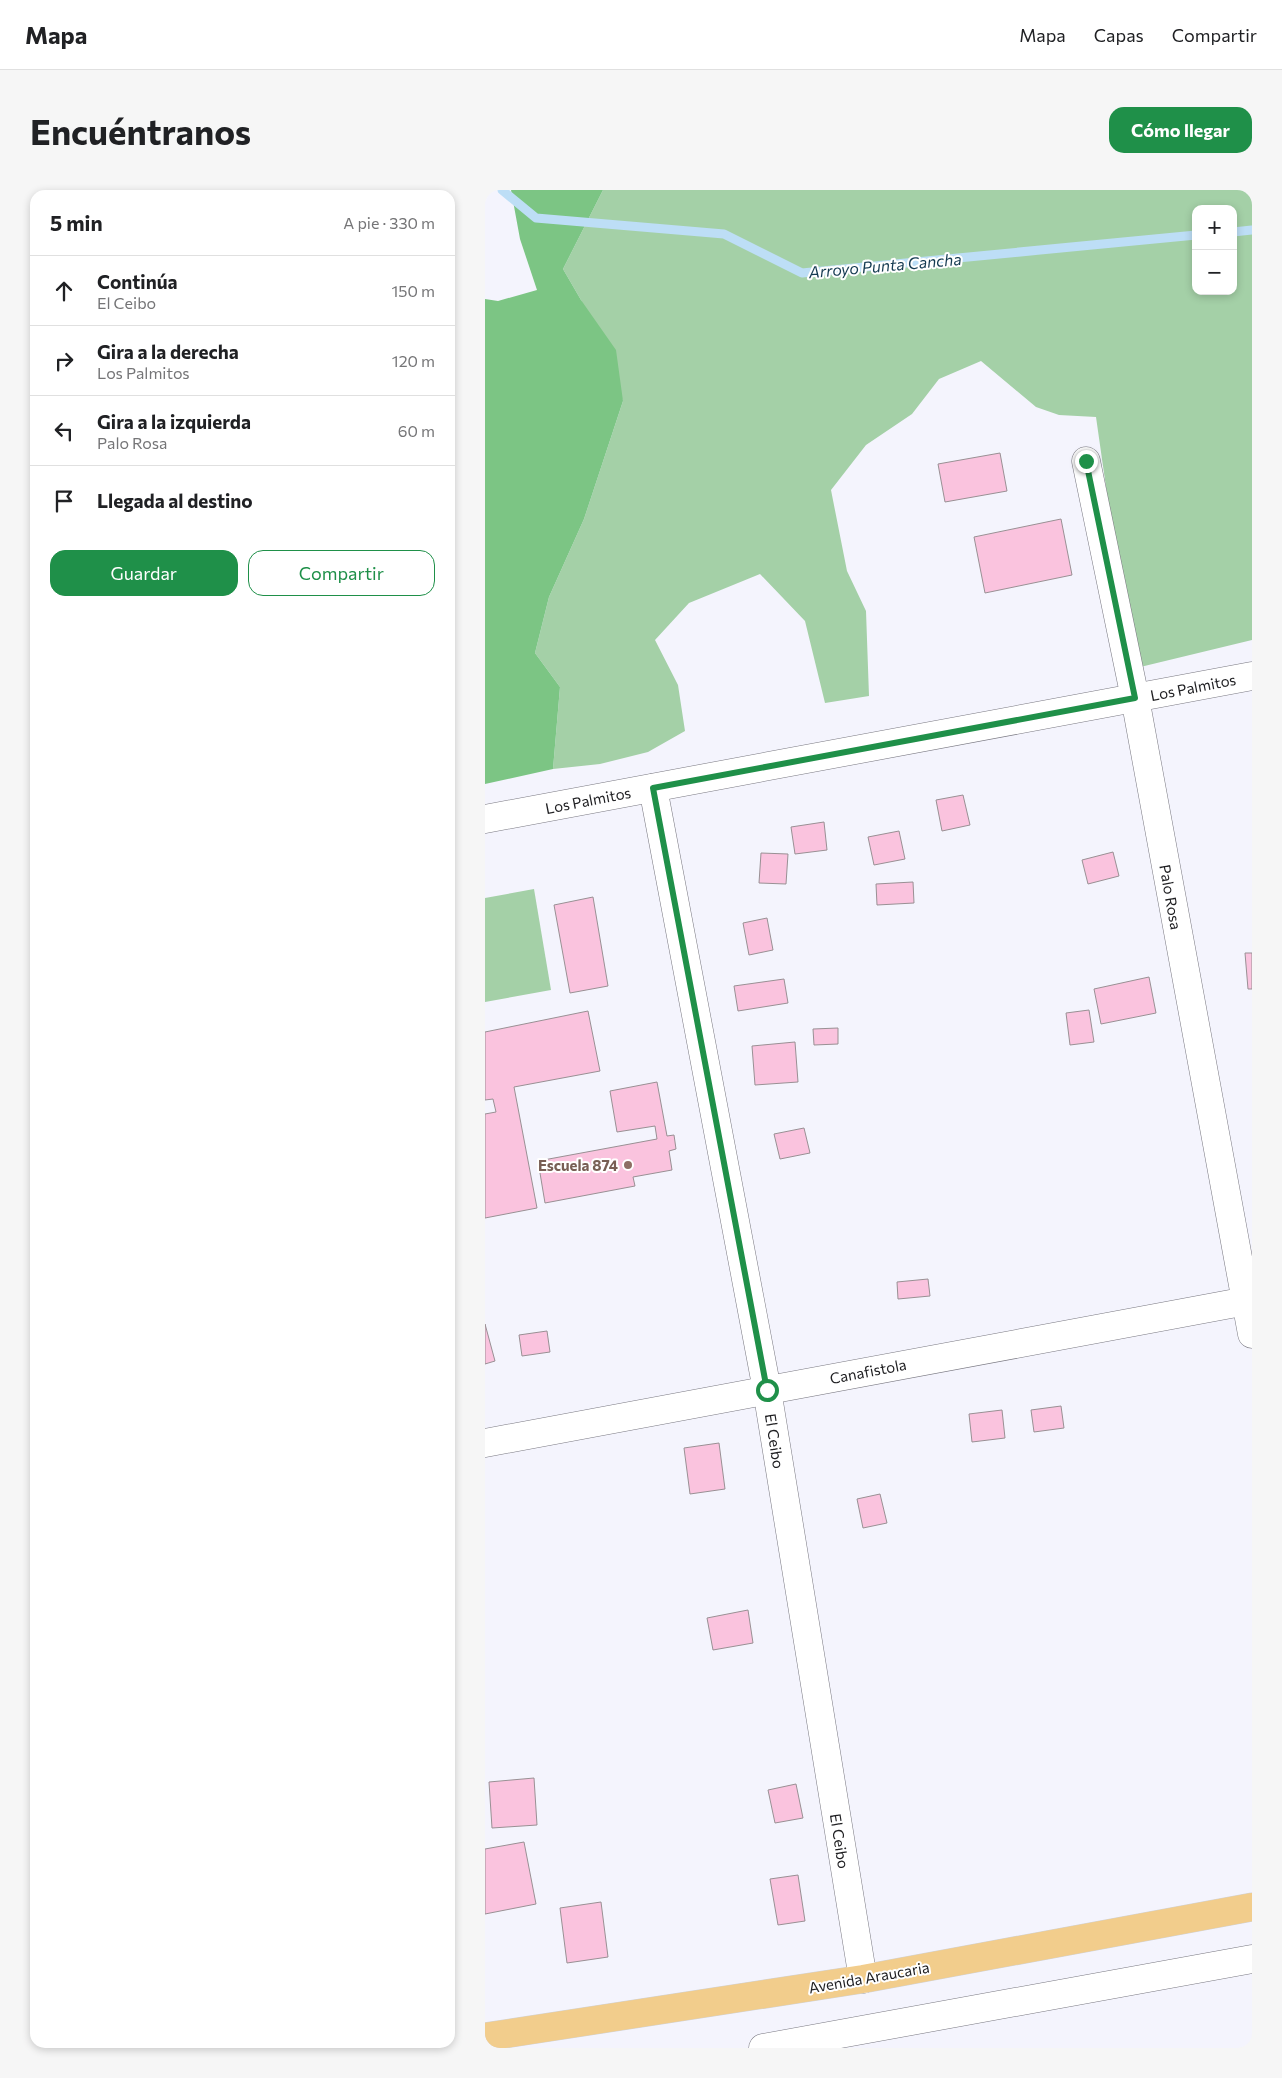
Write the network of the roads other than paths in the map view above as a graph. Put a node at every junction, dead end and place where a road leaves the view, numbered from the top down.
1 (1086, 461) dead end
2 (1252, 676) edge
3 (1135, 698) junction
4 (653, 788) junction
5 (485, 819) edge
6 (1249, 1301) edge
7 (1252, 1334) edge
8 (767, 1390) junction
9 (485, 1443) edge
10 (1252, 1907) edge
11 (1252, 1959) edge
12 (863, 1979) junction
13 (485, 2037) edge
14 (763, 2048) edge

1 - 3 street, Palo Rosa
2 - 3 street, Los Palmitos
3 - 4 street, Los Palmitos
3 - 6 street, Palo Rosa
4 - 5 street, Los Palmitos
4 - 8 street, El Ceibo
6 - 7 street, Palo Rosa
6 - 8 street, Canafistola
8 - 9 street, Canafistola
8 - 12 street, El Ceibo
10 - 12 main road, Avenida Araucaria
11 - 14 street
12 - 13 main road, Avenida Araucaria

